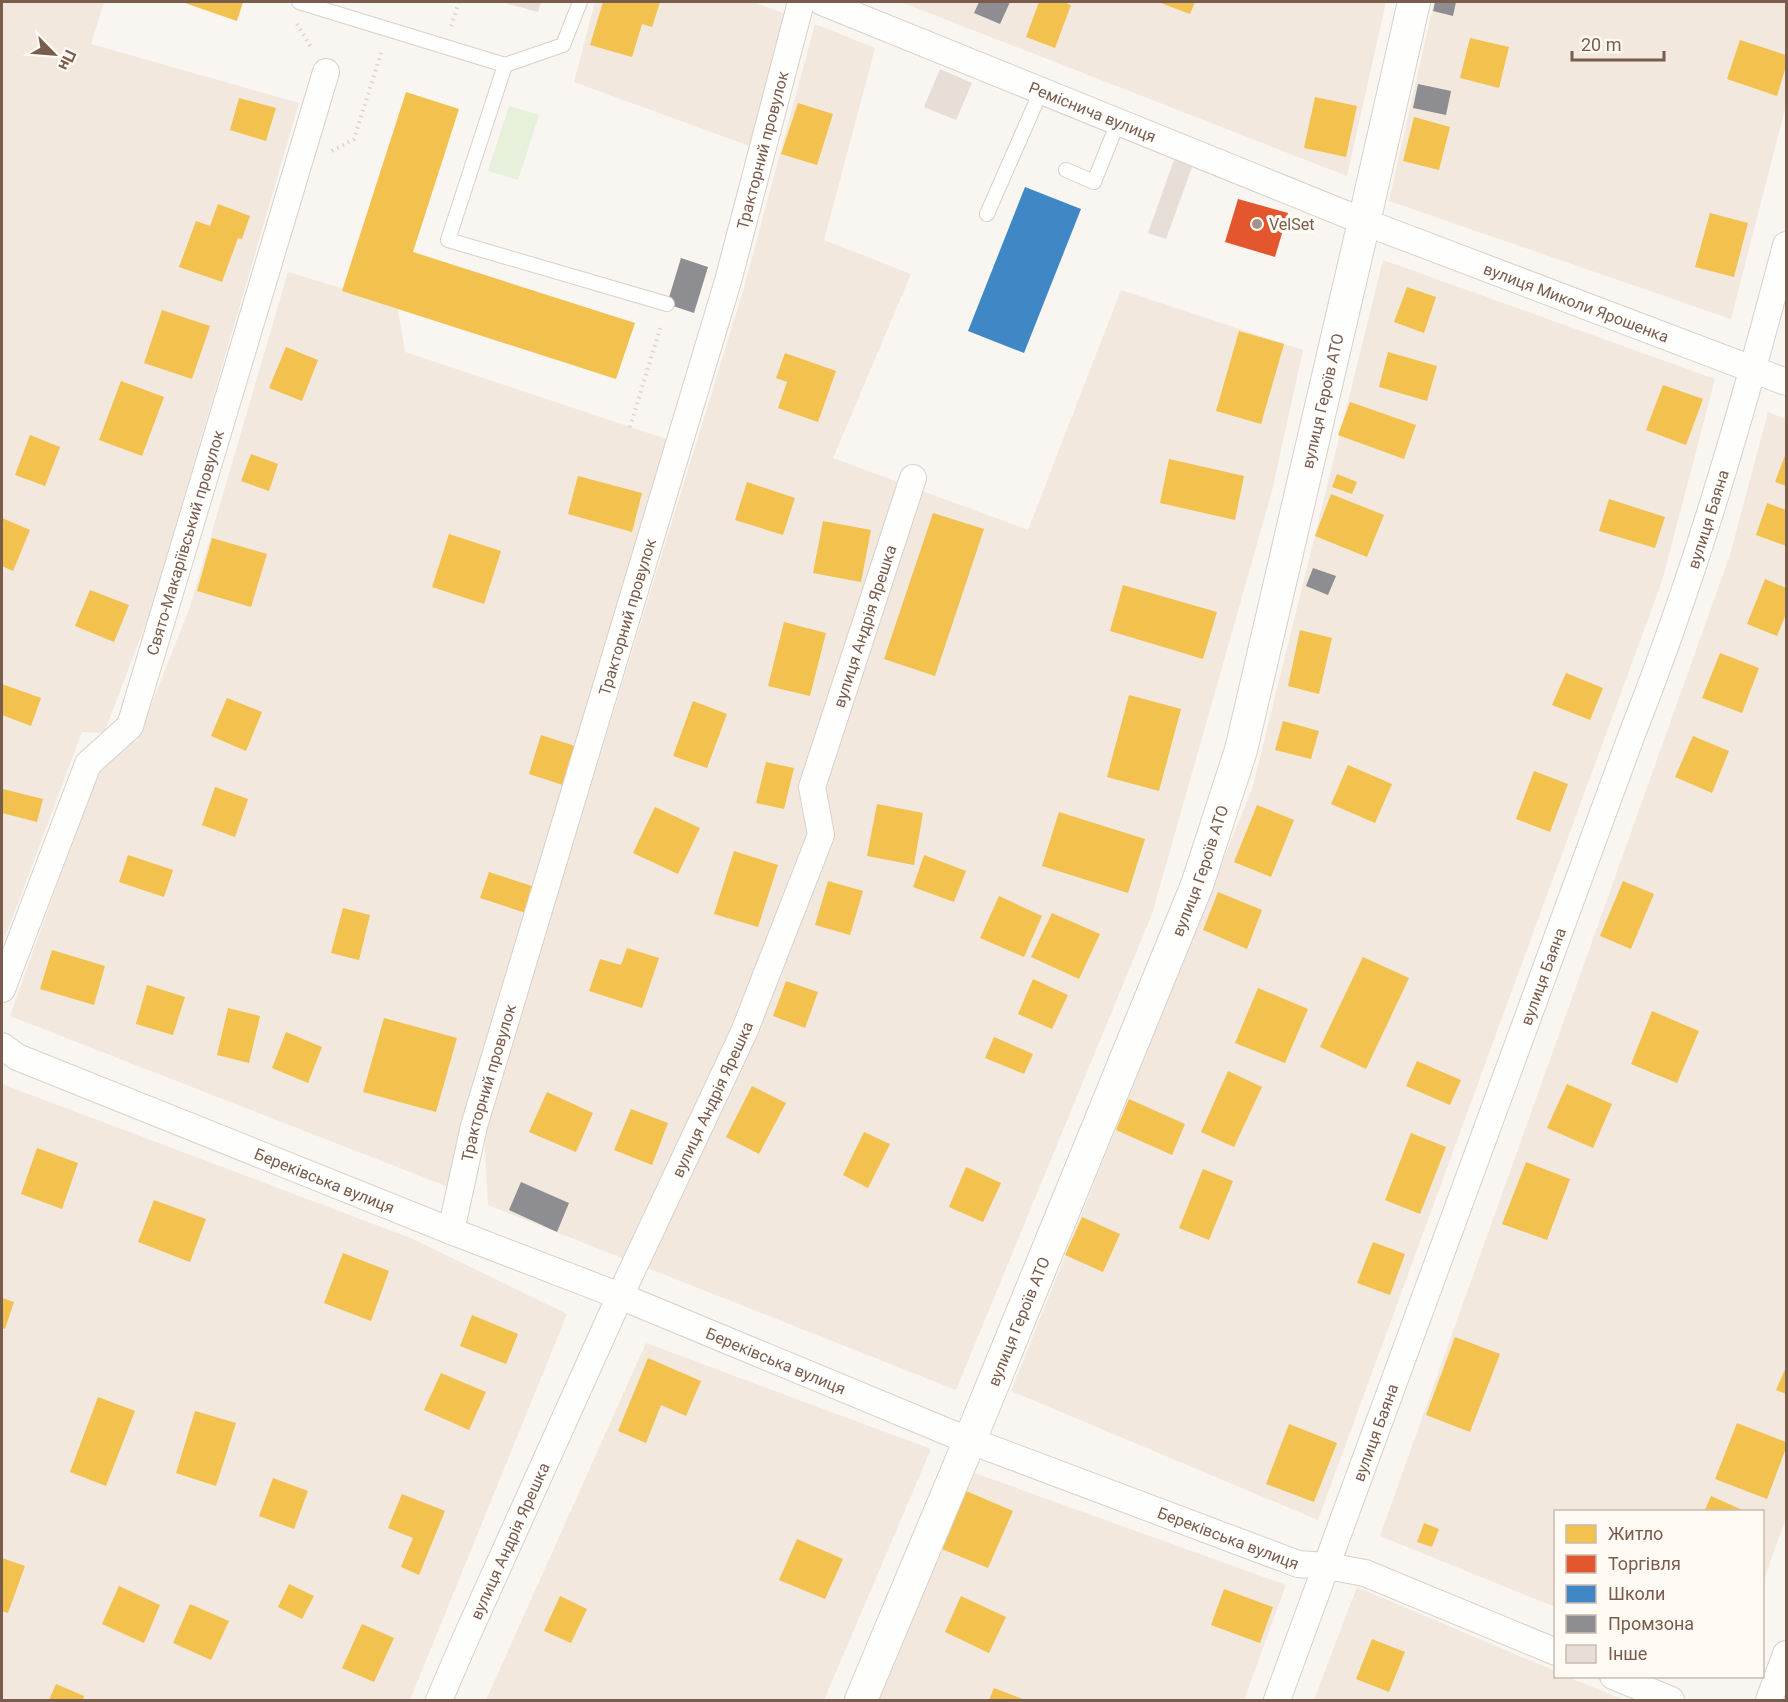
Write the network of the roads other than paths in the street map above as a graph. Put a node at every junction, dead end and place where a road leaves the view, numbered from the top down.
1 (300, 2) edge
2 (580, 2) edge
3 (801, 2) edge
4 (822, 2) edge
5 (1413, 2) edge
6 (505, 65) junction
7 (326, 72) road end
8 (1041, 91) junction
9 (1118, 122) junction
10 (1066, 170) dead end
11 (987, 214) dead end
12 (1364, 222) junction
13 (1786, 245) edge
14 (667, 304) road end
15 (1754, 369) junction
16 (1786, 382) edge
17 (913, 478) dead end
18 (2, 989) edge
19 (2, 1046) edge
20 (451, 1231) junction
21 (620, 1296) junction
22 (970, 1440) junction
23 (1327, 1566) junction
24 (1554, 1652) edge
25 (1786, 1654) edge
26 (1615, 1678) edge
27 (440, 1701) edge
28 (861, 1701) edge
29 (1277, 1701) edge
30 (1671, 1701) edge
31 (1769, 1701) edge

1 - 6 lane
2 - 6 lane
3 - 20 street, Тракторний провулок
4 - 8 street, Реміснича вулиця
5 - 12 street, вулиця Героїв АТО
6 - 14 lane
7 - 18 street, Свято-Макаріївський провулок
8 - 9 street, Реміснича вулиця
8 - 11 lane
9 - 10 lane
9 - 12 street, Реміснича вулиця
12 - 15 street, вулиця Миколи Ярошенка
12 - 22 street, вулиця Героїв АТО
13 - 15 street, вулиця Баяна
15 - 16 street, вулиця Миколи Ярошенка
15 - 23 street, вулиця Баяна
17 - 21 street, вулиця Андрія Ярешка
19 - 20 street, Береківська вулиця
20 - 21 street, Береківська вулиця
21 - 22 street, Береківська вулиця
21 - 27 street, вулиця Андрія Ярешка
22 - 23 street, Береківська вулиця
22 - 28 street, вулиця Героїв АТО
23 - 24 street, Береківська вулиця
23 - 29 street, вулиця Баяна
25 - 31 street
26 - 30 street

